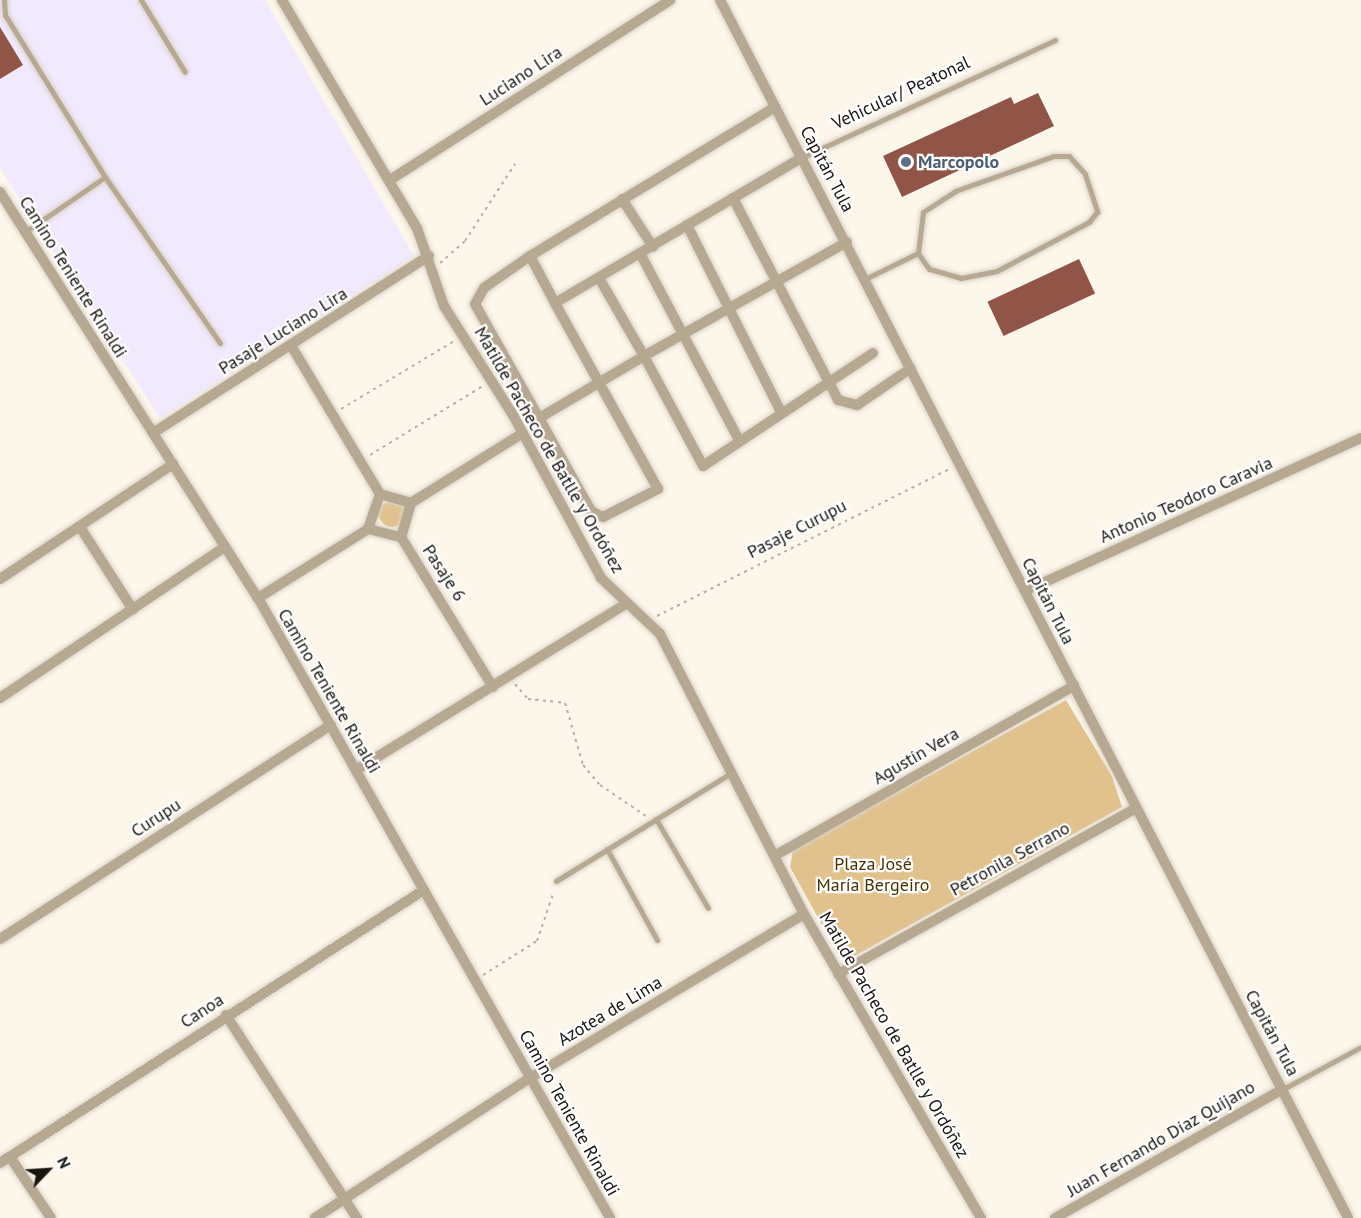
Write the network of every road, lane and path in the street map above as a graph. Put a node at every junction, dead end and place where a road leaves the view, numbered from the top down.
1 (4, 0) edge
2 (141, 0) edge
3 (282, 0) edge
4 (670, 0) edge
5 (720, 0) edge
6 (1055, 40) dead end
7 (185, 72) dead end
8 (775, 107) junction
9 (803, 157) junction
10 (515, 164) dead end
11 (105, 177) junction
12 (390, 180) junction
13 (0, 192) edge
14 (732, 198) junction
15 (622, 199) junction
16 (687, 225) junction
17 (25, 231) junction
18 (847, 242) junction
19 (653, 248) junction
20 (918, 253) junction
21 (641, 255) junction
22 (429, 256) junction
23 (530, 256) junction
24 (599, 278) junction
25 (865, 279) junction
26 (774, 281) junction
27 (555, 303) junction
28 (728, 307) junction
29 (682, 332) junction
30 (464, 334) junction
31 (220, 343) dead end
32 (292, 348) junction
33 (873, 353) dead end
34 (644, 356) junction
35 (911, 368) junction
36 (492, 380) junction
37 (829, 382) junction
38 (600, 385) junction
39 (781, 412) junction
40 (333, 414) junction
41 (541, 417) junction
42 (153, 433) junction
43 (523, 433) junction
44 (1361, 438) edge
45 (739, 440) junction
46 (362, 460) junction
47 (173, 464) junction
48 (958, 464) junction
49 (380, 494) junction
50 (411, 502) junction
51 (81, 527) junction
52 (368, 529) junction
53 (401, 537) junction
54 (225, 547) junction
55 (0, 579) edge
56 (1024, 591) junction
57 (258, 598) junction
58 (626, 603) junction
59 (133, 610) junction
60 (649, 620) junction
61 (509, 677) junction
62 (1074, 686) junction
63 (493, 687) junction
64 (0, 698) edge
65 (331, 725) junction
66 (356, 770) junction
67 (731, 772) junction
68 (1136, 808) junction
69 (656, 819) junction
70 (607, 849) junction
71 (776, 855) junction
72 (556, 881) joint
73 (424, 890) junction
74 (708, 908) dead end
75 (804, 914) junction
76 (0, 939) edge
77 (657, 940) dead end
78 (838, 974) junction
79 (476, 979) junction
80 (226, 1015) junction
81 (1361, 1047) edge
82 (530, 1078) junction
83 (1283, 1089) junction
84 (10, 1157) junction
85 (0, 1163) edge
86 (345, 1198) junction
87 (51, 1218) edge
88 (315, 1218) edge
89 (357, 1218) edge
90 (610, 1218) edge
91 (981, 1218) edge
92 (1055, 1218) edge
93 (1348, 1218) edge

1 - 11 lane
2 - 7 lane
3 - 12 street, Matilde Pacheco de Batlle y Ordóñez
4 - 12 street, Luciano Lira
5 - 8 street, Capitán Tula
6 - 9 lane, Vehicular/ Peatonal
8 - 9 street, Capitán Tula
8 - 15 street
9 - 14 street, Vehicular/ Peatonal
9 - 18 street, Capitán Tula
10 - 22 path
11 - 17 lane
11 - 31 lane
12 - 22 street, Matilde Pacheco de Batlle y Ordóñez
13 - 17 street, Camino Teniente Rinaldi
14 - 16 street, Vehicular/ Peatonal
14 - 26 street
15 - 19 street
15 - 23 street
16 - 19 street, Vehicular/ Peatonal
16 - 28 street
17 - 42 street, Camino Teniente Rinaldi
18 - 25 street, Capitán Tula
18 - 26 street
19 - 21 street, Vehicular/ Peatonal
20 - 20 lane
20 - 25 lane
21 - 24 street, Vehicular/ Peatonal
21 - 29 street
22 - 30 street, Matilde Pacheco de Batlle y Ordóñez
22 - 32 street, Pasaje Luciano Lira
23 - 27 street
23 - 41 street
24 - 27 street, Vehicular/ Peatonal
24 - 34 street
25 - 35 street, Capitán Tula
26 - 28 street
26 - 37 street
27 - 38 street
28 - 29 street
28 - 39 street
29 - 34 street
29 - 45 street
30 - 36 street, Matilde Pacheco de Batlle y Ordóñez
30 - 40 path
32 - 40 street
32 - 42 street, Pasaje Luciano Lira
33 - 37 street
34 - 38 street
34 - 45 street
35 - 37 street
35 - 48 street, Capitán Tula
36 - 43 street, Matilde Pacheco de Batlle y Ordóñez
36 - 46 path
37 - 39 street
38 - 41 street
38 - 41 street
39 - 45 street
40 - 46 street
42 - 47 street, Camino Teniente Rinaldi
43 - 50 street
43 - 58 street, Matilde Pacheco de Batlle y Ordóñez
44 - 56 street, Antonio Teodoro Caravia
46 - 49 street
47 - 51 street
47 - 54 street, Camino Teniente Rinaldi
48 - 56 street, Capitán Tula
48 - 60 path, Pasaje Curupu
49 - 50 street
49 - 52 street
50 - 53 street, Pasaje 6
51 - 55 street
51 - 59 street
52 - 53 street
52 - 57 street
53 - 63 street, Pasaje 6
54 - 57 street, Camino Teniente Rinaldi
54 - 59 street
56 - 62 street, Capitán Tula
57 - 65 street, Camino Teniente Rinaldi
58 - 60 street, Matilde Pacheco de Batlle y Ordóñez
58 - 61 street
59 - 64 street
60 - 67 street, Matilde Pacheco de Batlle y Ordóñez
61 - 63 street
61 - 69 path
62 - 68 street, Capitán Tula
62 - 71 street, Agustín Vera
63 - 66 street
65 - 66 street, Camino Teniente Rinaldi
65 - 76 street, Curupu
66 - 73 street, Camino Teniente Rinaldi
67 - 69 lane
67 - 71 street, Matilde Pacheco de Batlle y Ordóñez
68 - 78 street, Petronila Serrano
68 - 83 street, Capitán Tula
69 - 70 lane
69 - 74 lane
70 - 72 lane
70 - 77 lane
71 - 75 street, Matilde Pacheco de Batlle y Ordóñez
72 - 79 path
73 - 79 street, Camino Teniente Rinaldi
73 - 80 street, Canoa
75 - 78 street, Matilde Pacheco de Batlle y Ordóñez
75 - 82 street, Azotea de Lima
78 - 91 street, Matilde Pacheco de Batlle y Ordóñez
79 - 82 street, Camino Teniente Rinaldi
80 - 84 street, Canoa
80 - 86 street
81 - 83 lane
82 - 86 street, Azotea de Lima
82 - 90 street, Camino Teniente Rinaldi
83 - 92 street, Juan Fernando Díaz Quijano
83 - 93 street, Capitán Tula
84 - 85 street, Canoa
84 - 87 street
86 - 88 street, Azotea de Lima
86 - 89 street

